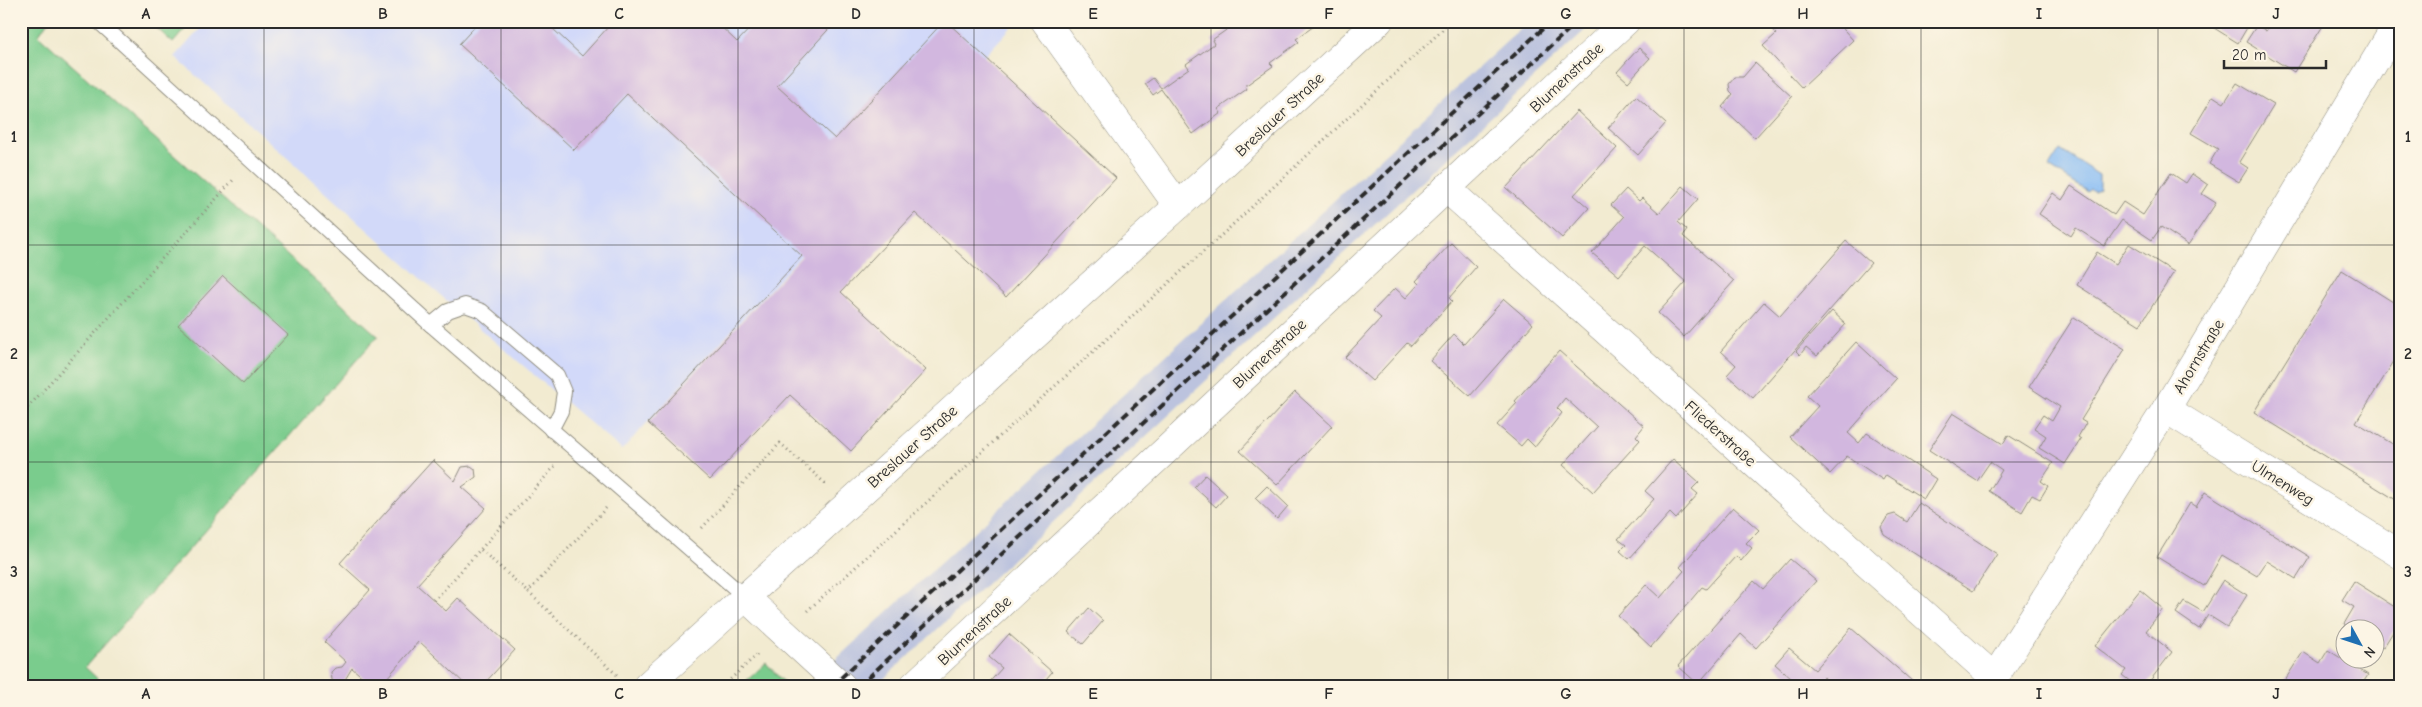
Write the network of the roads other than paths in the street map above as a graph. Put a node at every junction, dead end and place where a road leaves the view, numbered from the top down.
1 (98, 21) edge
2 (1379, 21) edge
3 (1626, 21) edge
4 (2399, 21) edge
5 (1046, 22) edge
6 (2392, 52) edge
7 (1446, 188) junction
8 (1178, 206) junction
9 (431, 325) junction
10 (2166, 409) junction
11 (550, 430) junction
12 (2401, 555) edge
13 (745, 597) junction
14 (634, 682) edge
15 (1992, 682) edge
16 (842, 686) edge
17 (913, 686) edge

1 - 9 lane
2 - 8 street, Breslauer Straße
3 - 7 street, Blumenstraße
4 - 6 street, Ahornstraße
5 - 8 street
6 - 10 street, Ahornstraße
7 - 15 street, Fliederstraße
7 - 17 street, Blumenstraße
8 - 13 street, Breslauer Straße
9 - 11 lane
9 - 11 lane
10 - 12 street, Ulmenweg
10 - 15 street, Ahornstraße
11 - 13 lane
13 - 14 street, Breslauer Straße
13 - 16 street

